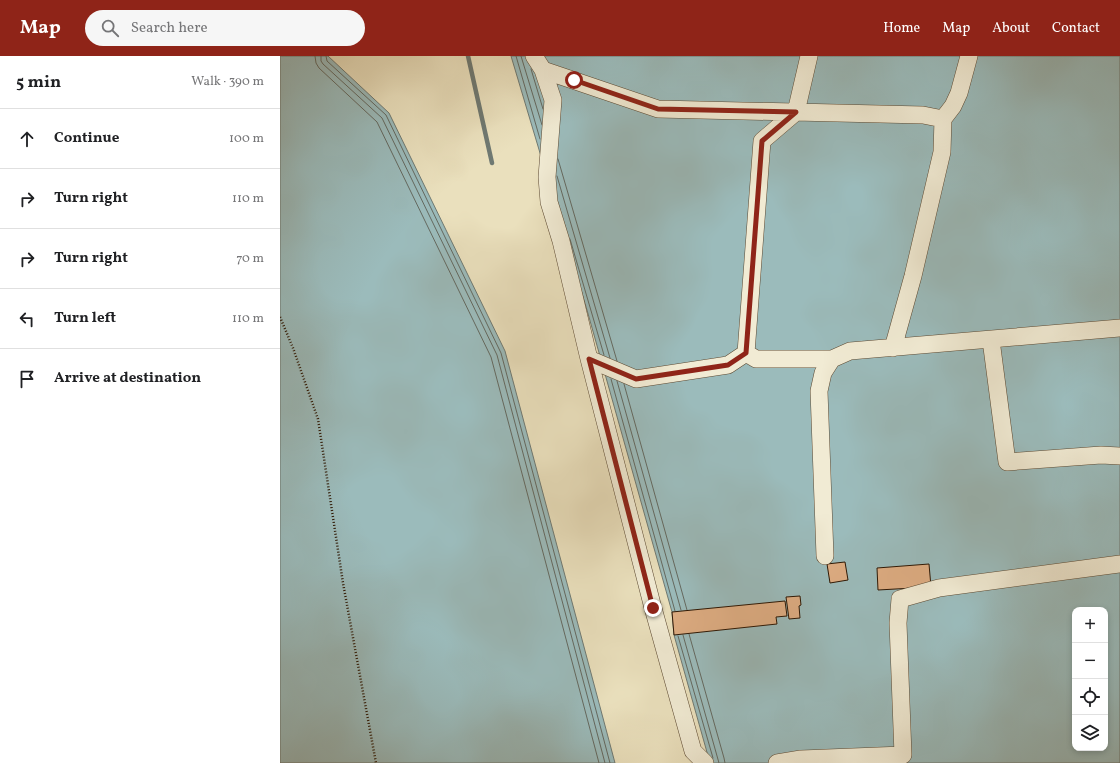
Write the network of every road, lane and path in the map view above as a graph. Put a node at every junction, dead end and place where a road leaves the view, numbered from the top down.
1 (809, 56) edge
2 (969, 56) edge
3 (539, 63) edge
4 (796, 112) junction
5 (943, 120) junction
6 (280, 317) edge
7 (1120, 328) edge
8 (991, 340) junction
9 (893, 348) junction
10 (746, 353) junction
11 (589, 359) junction
12 (832, 359) junction
13 (1120, 456) edge
14 (825, 556) dead end
15 (1120, 564) edge
16 (376, 763) edge
17 (705, 763) edge
18 (777, 763) edge

1 - 4 lane
2 - 5 lane
3 - 4 lane
3 - 11 lane
4 - 5 lane
4 - 10 lane
5 - 9 lane
6 - 16 path
7 - 8 lane
8 - 9 lane
8 - 13 lane
9 - 12 lane
10 - 11 lane
10 - 12 lane
11 - 17 lane
12 - 14 lane
15 - 18 lane

